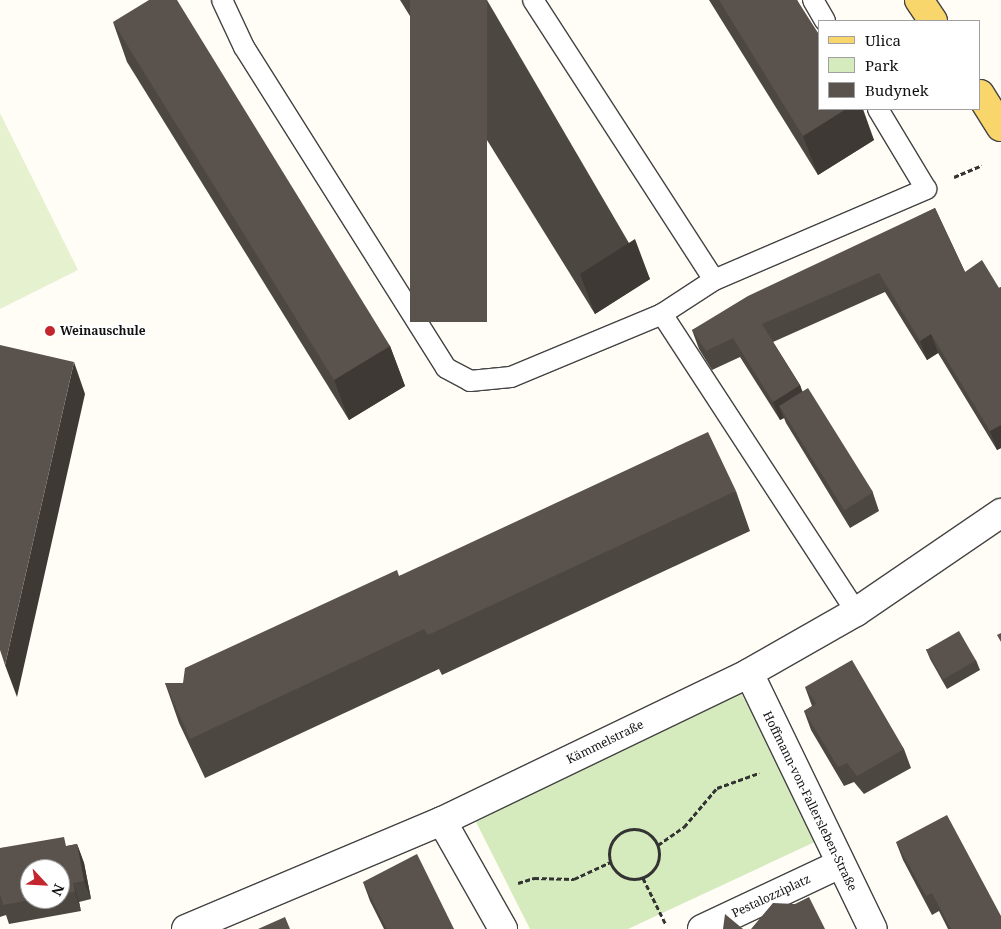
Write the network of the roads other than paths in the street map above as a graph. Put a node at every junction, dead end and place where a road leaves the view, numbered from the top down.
1 (222, 0) edge
2 (533, 0) edge
3 (813, 0) edge
4 (919, 0) edge
5 (824, 20) edge
6 (932, 20) edge
7 (981, 96) edge
8 (879, 110) edge
9 (1001, 127) edge
10 (714, 280) junction
11 (662, 314) junction
12 (1001, 513) edge
13 (856, 612) junction
14 (748, 673) junction
15 (442, 821) junction
16 (840, 864) junction
17 (186, 929) edge
18 (503, 929) edge
19 (702, 929) edge
20 (873, 929) edge

1 - 11 lane
2 - 10 lane
3 - 5 lane
4 - 6 main road
7 - 9 main road
8 - 10 lane
10 - 11 lane
11 - 13 lane
12 - 13 street, Kämmelstraße
13 - 14 street, Kämmelstraße
14 - 15 street, Kämmelstraße
14 - 16 street, Hoffmann-von-Fallersleben-Straße
15 - 17 street, Kämmelstraße
15 - 18 street
16 - 19 street, Pestalozziplatz
16 - 20 street, Hoffmann-von-Fallersleben-Straße

